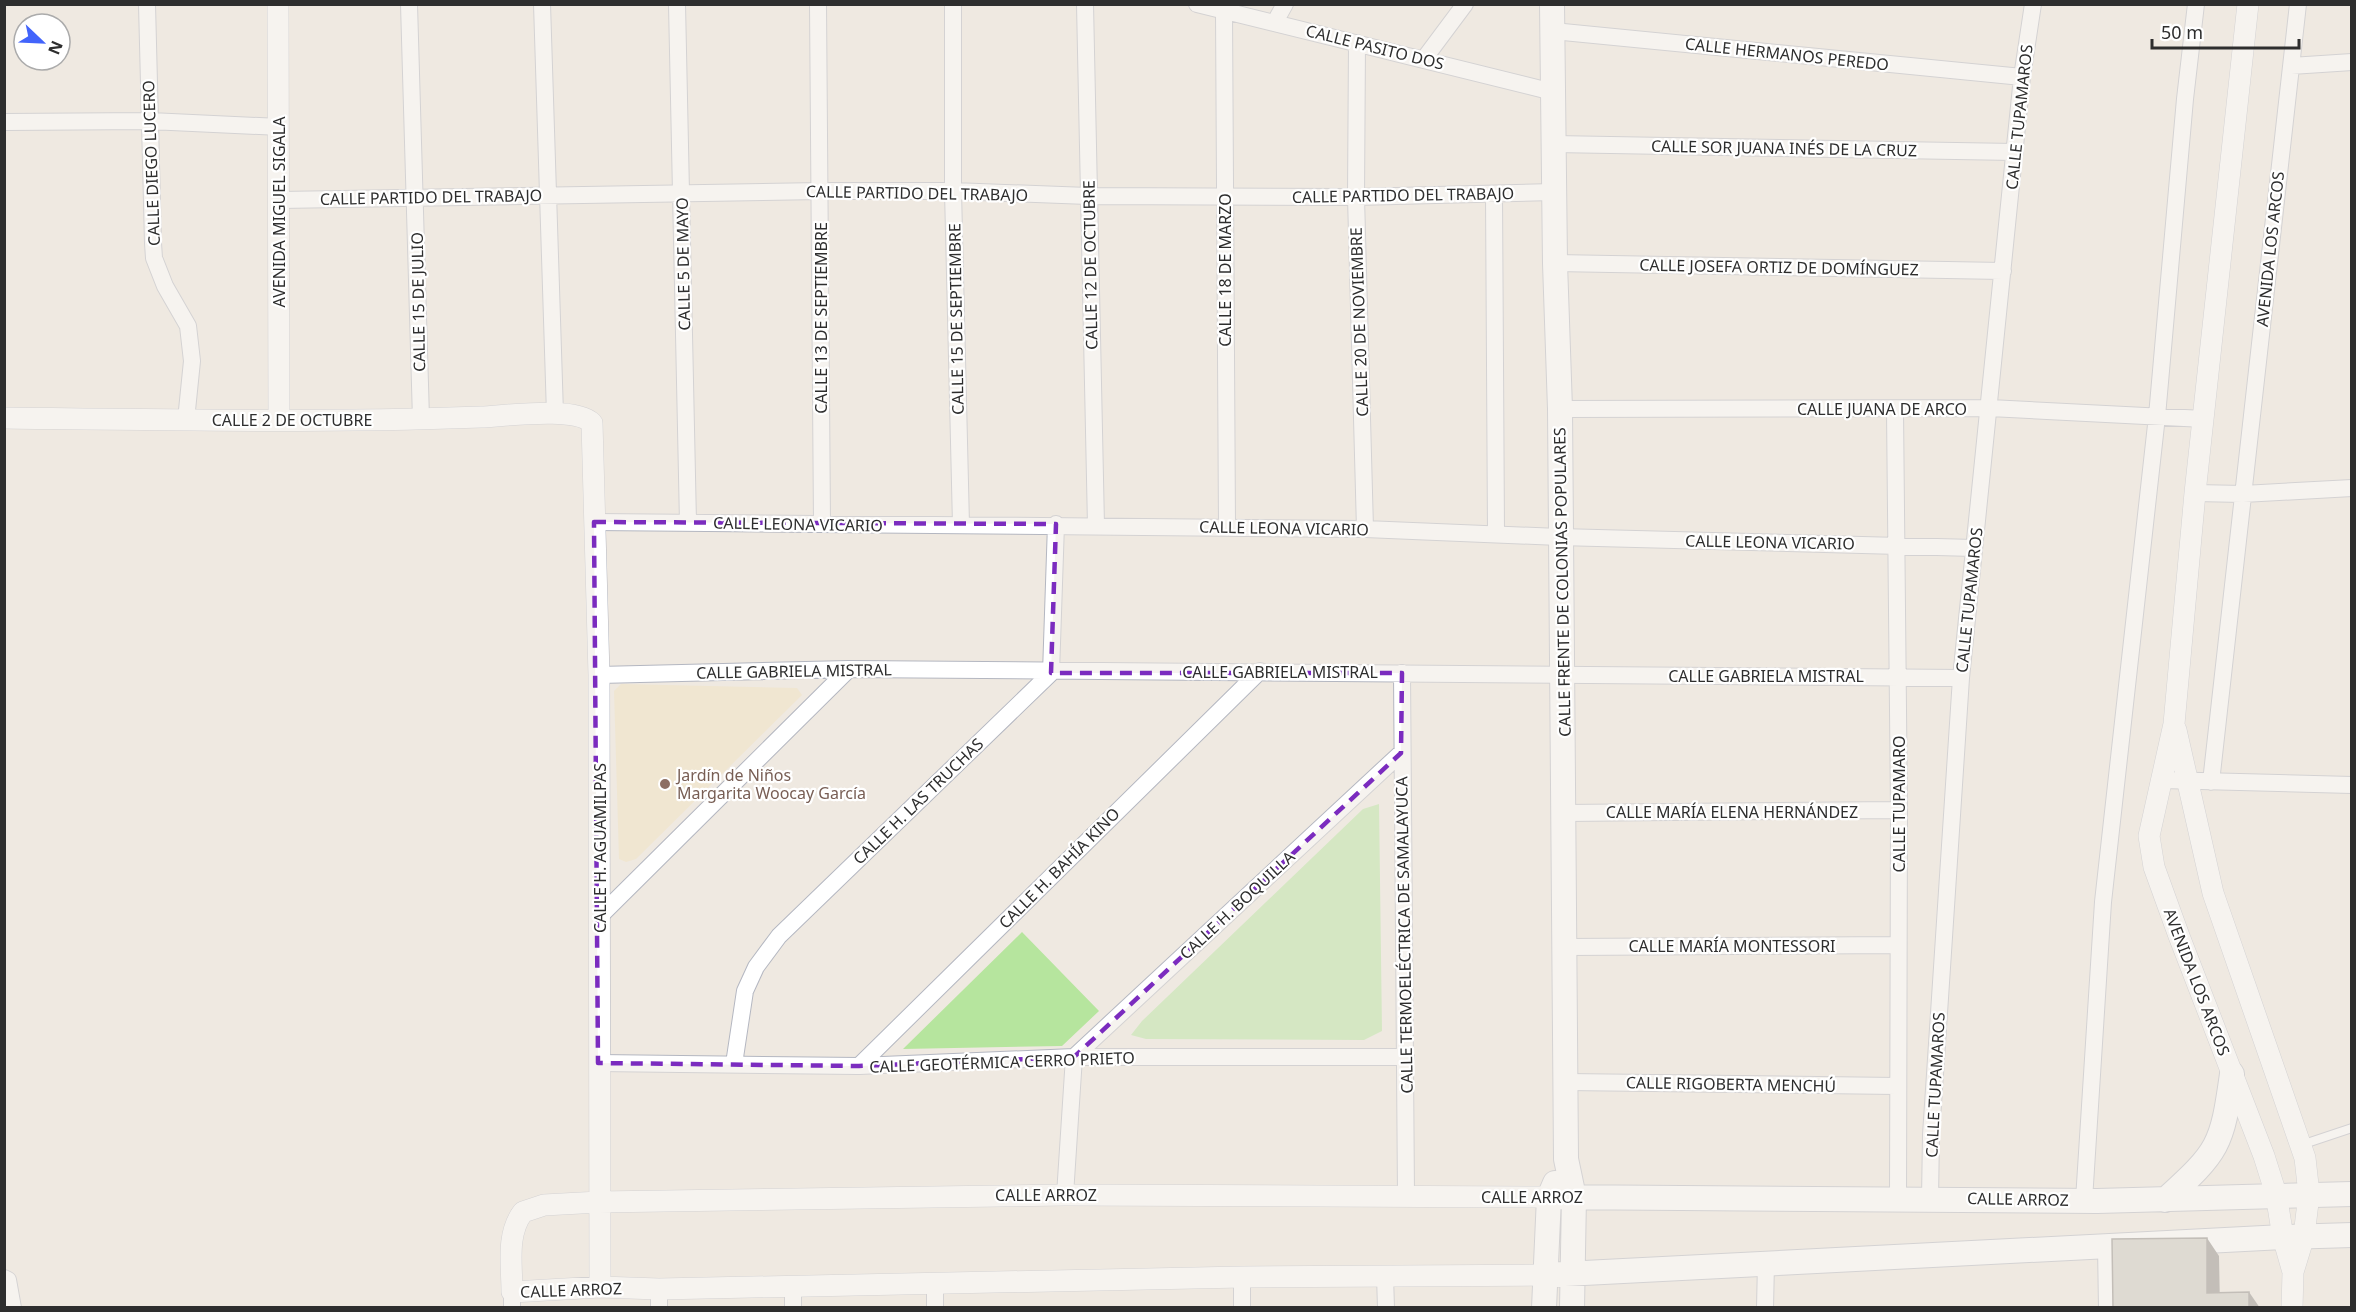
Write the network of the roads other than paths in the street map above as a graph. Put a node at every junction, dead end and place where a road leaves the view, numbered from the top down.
1 (147, 4) edge
2 (278, 4) edge
3 (409, 4) edge
4 (542, 4) edge
5 (677, 4) edge
6 (818, 4) edge
7 (952, 4) edge
8 (1085, 4) edge
9 (1197, 4) edge
10 (1285, 4) edge
11 (1465, 4) edge
12 (1552, 4) edge
13 (2033, 4) edge
14 (2196, 4) edge
15 (2248, 4) edge
16 (2298, 4) edge
17 (1224, 12) junction
18 (1275, 22) junction
19 (1552, 31) junction
20 (1357, 43) junction
21 (1424, 59) junction
22 (2352, 62) edge
23 (2291, 66) junction
24 (2022, 77) junction
25 (1553, 92) junction
26 (150, 121) junction
27 (4, 122) edge
28 (280, 127) junction
29 (1554, 144) junction
30 (2014, 152) junction
31 (821, 191) junction
32 (953, 191) junction
33 (1554, 192) junction
34 (681, 193) junction
35 (1494, 194) junction
36 (547, 195) junction
37 (1088, 196) junction
38 (1224, 196) junction
39 (1356, 196) junction
40 (416, 198) junction
41 (280, 200) junction
42 (1555, 263) junction
43 (2003, 271) junction
44 (1990, 408) junction
45 (1560, 409) junction
46 (1895, 410) junction
47 (555, 414) junction
48 (579, 414) joint
49 (2157, 416) junction
50 (4, 418) edge
51 (421, 419) junction
52 (2204, 419) junction
53 (186, 420) junction
54 (279, 420) junction
55 (2352, 488) edge
56 (2195, 493) junction
57 (2243, 494) junction
58 (594, 522) junction
59 (688, 523) junction
60 (822, 524) junction
61 (1056, 524) junction
62 (961, 525) junction
63 (1096, 526) junction
64 (1227, 527) junction
65 (1365, 529) junction
66 (1496, 534) junction
67 (1559, 537) junction
68 (1897, 544) junction
69 (1974, 548) junction
70 (849, 669) junction
71 (1260, 671) junction
72 (1051, 673) junction
73 (1402, 673) junction
74 (599, 675) junction
75 (1563, 676) junction
76 (1899, 676) junction
77 (1961, 678) junction
78 (2174, 724) junction
79 (1401, 753) junction
80 (2162, 780) junction
81 (2187, 781) junction
82 (2211, 782) junction
83 (2352, 785) edge
84 (1899, 810) junction
85 (1564, 813) junction
86 (601, 915) junction
87 (1898, 945) junction
88 (1566, 947) junction
89 (1074, 1057) junction
90 (1406, 1057) junction
91 (598, 1063) junction
92 (734, 1064) junction
93 (859, 1066) junction
94 (2232, 1074) junction
95 (1565, 1082) junction
96 (1897, 1086) junction
97 (2352, 1128) edge
98 (2301, 1145) junction
99 (1566, 1159) junction
100 (2276, 1194) junction
101 (2309, 1194) junction
102 (2352, 1194) edge
103 (1065, 1195) junction
104 (1406, 1196) junction
105 (1549, 1197) junction
106 (1574, 1197) junction
107 (1898, 1198) junction
108 (1930, 1198) junction
109 (2084, 1200) junction
110 (2165, 1200) junction
111 (599, 1202) junction
112 (2352, 1235) edge
113 (2293, 1237) junction
114 (2106, 1246) junction
115 (1766, 1263) junction
116 (1572, 1274) junction
117 (1545, 1275) junction
118 (1386, 1276) junction
119 (1242, 1277) junction
120 (4, 1278) edge
121 (935, 1282) junction
122 (793, 1285) junction
123 (600, 1287) junction
124 (659, 1298) edge
125 (512, 1300) edge
126 (13, 1308) edge
127 (793, 1308) edge
128 (935, 1308) edge
129 (1242, 1308) edge
130 (1386, 1308) edge
131 (1544, 1308) edge
132 (1572, 1308) edge
133 (1766, 1308) edge
134 (2107, 1308) edge
135 (2292, 1308) edge

1 - 26 street, CALLE DIEGO LUCERO
2 - 28 street, AVENIDA MIGUEL SIGALA
3 - 40 street, CALLE 15 DE JULIO
4 - 36 street
5 - 34 street, CALLE 5 DE MAYO
6 - 31 street, CALLE 13 DE SEPTIEMBRE
7 - 32 street, CALLE 15 DE SEPTIEMBRE
8 - 37 street, CALLE 12 DE OCTUBRE
9 - 17 street, CALLE PASITO DOS
10 - 18 street
11 - 21 street
12 - 19 main road, CALLE FRENTE DE COLONIAS POPULARES
13 - 24 street, CALLE TUPAMAROS
14 - 49 street
15 - 52 street, AVENIDA LOS ARCOS
16 - 23 street, AVENIDA LOS ARCOS
17 - 18 street, CALLE PASITO DOS
17 - 38 street, CALLE 18 DE MARZO
18 - 20 street, CALLE PASITO DOS
19 - 24 street, CALLE HERMANOS PEREDO
19 - 25 main road, CALLE FRENTE DE COLONIAS POPULARES
20 - 21 street, CALLE PASITO DOS
20 - 39 street, CALLE 20 DE NOVIEMBRE
21 - 25 street, CALLE PASITO DOS
22 - 23 street
23 - 57 street, AVENIDA LOS ARCOS
24 - 30 street, CALLE TUPAMAROS
25 - 29 main road, CALLE FRENTE DE COLONIAS POPULARES
26 - 27 street
26 - 28 street
26 - 53 street, CALLE DIEGO LUCERO
28 - 41 street, AVENIDA MIGUEL SIGALA
29 - 30 street, CALLE SOR JUANA INÉS DE LA CRUZ
29 - 33 main road, CALLE FRENTE DE COLONIAS POPULARES
30 - 43 street, CALLE TUPAMAROS
31 - 32 street, CALLE PARTIDO DEL TRABAJO
31 - 34 street, CALLE PARTIDO DEL TRABAJO
31 - 60 street, CALLE 13 DE SEPTIEMBRE
32 - 37 street, CALLE PARTIDO DEL TRABAJO
32 - 62 street, CALLE 15 DE SEPTIEMBRE
33 - 35 street, CALLE PARTIDO DEL TRABAJO
33 - 42 main road, CALLE FRENTE DE COLONIAS POPULARES
34 - 36 street, CALLE PARTIDO DEL TRABAJO
34 - 59 street, CALLE 5 DE MAYO
35 - 39 street, CALLE PARTIDO DEL TRABAJO
35 - 66 street
36 - 40 street, CALLE PARTIDO DEL TRABAJO
36 - 47 street
37 - 38 street, CALLE PARTIDO DEL TRABAJO
37 - 63 street, CALLE 12 DE OCTUBRE
38 - 39 street, CALLE PARTIDO DEL TRABAJO
38 - 64 street, CALLE 18 DE MARZO
39 - 65 street, CALLE 20 DE NOVIEMBRE
40 - 41 street, CALLE PARTIDO DEL TRABAJO
40 - 51 street, CALLE 15 DE JULIO
41 - 54 street, AVENIDA MIGUEL SIGALA
42 - 43 street, CALLE JOSEFA ORTIZ DE DOMÍNGUEZ
42 - 45 main road, CALLE FRENTE DE COLONIAS POPULARES
43 - 44 street, CALLE TUPAMAROS
44 - 46 street, CALLE JUANA DE ARCO
44 - 49 street, CALLE JUANA DE ARCO
44 - 69 street, CALLE TUPAMAROS
45 - 46 street, CALLE JUANA DE ARCO
45 - 67 main road, CALLE FRENTE DE COLONIAS POPULARES
46 - 68 street, CALLE TUPAMARO
47 - 48 street, CALLE 2 DE OCTUBRE
47 - 51 street, CALLE 2 DE OCTUBRE
48 - 58 street, CALLE H. AGUAMILPAS
49 - 52 street, CALLE JUANA DE ARCO
49 - 109 street
50 - 53 street, CALLE 2 DE OCTUBRE
51 - 54 street, CALLE 2 DE OCTUBRE
52 - 56 street, AVENIDA LOS ARCOS
53 - 54 street, CALLE 2 DE OCTUBRE
55 - 57 street
56 - 57 street
56 - 78 street, AVENIDA LOS ARCOS
57 - 82 street, AVENIDA LOS ARCOS
58 - 59 street, CALLE LEONA VICARIO
58 - 74 street, CALLE H. AGUAMILPAS
59 - 60 street, CALLE LEONA VICARIO
60 - 62 street, CALLE LEONA VICARIO
61 - 62 street, CALLE LEONA VICARIO
61 - 63 street, CALLE LEONA VICARIO
61 - 72 street
63 - 64 street, CALLE LEONA VICARIO
64 - 65 street, CALLE LEONA VICARIO
65 - 66 street, CALLE LEONA VICARIO
66 - 67 street, CALLE LEONA VICARIO
67 - 68 street, CALLE LEONA VICARIO
67 - 75 main road, CALLE FRENTE DE COLONIAS POPULARES
68 - 69 street, CALLE LEONA VICARIO
68 - 76 street, CALLE TUPAMARO
69 - 77 street, CALLE TUPAMAROS
70 - 72 street, CALLE GABRIELA MISTRAL
70 - 74 street, CALLE GABRIELA MISTRAL
70 - 86 street
71 - 72 street, CALLE GABRIELA MISTRAL
71 - 73 street, CALLE GABRIELA MISTRAL
71 - 93 street, CALLE H. BAHÍA KINO
72 - 92 street, CALLE H. LAS TRUCHAS
73 - 75 street, CALLE GABRIELA MISTRAL
73 - 79 street, CALLE TERMOELÉCTRICA DE SAMALAYUCA
74 - 86 street, CALLE H. AGUAMILPAS
75 - 76 street, CALLE GABRIELA MISTRAL
75 - 85 main road, CALLE FRENTE DE COLONIAS POPULARES
76 - 77 street, CALLE GABRIELA MISTRAL
76 - 84 street, CALLE TUPAMARO
77 - 108 street, CALLE TUPAMAROS
78 - 80 street, AVENIDA LOS ARCOS
78 - 81 street, AVENIDA LOS ARCOS
79 - 89 street, CALLE H. BOQUILLA
79 - 90 street, CALLE TERMOELÉCTRICA DE SAMALAYUCA
80 - 81 street
80 - 94 street, AVENIDA LOS ARCOS
81 - 82 street
81 - 98 street, AVENIDA LOS ARCOS
82 - 83 street
84 - 85 street, CALLE MARÍA ELENA HERNÁNDEZ
84 - 87 street, CALLE TUPAMARO
85 - 88 main road, CALLE FRENTE DE COLONIAS POPULARES
86 - 91 street, CALLE H. AGUAMILPAS
87 - 88 street, CALLE MARÍA MONTESSORI
87 - 96 street, CALLE TUPAMARO
88 - 95 main road, CALLE FRENTE DE COLONIAS POPULARES
89 - 90 street, CALLE GEOTÉRMICA CERRO PRIETO
89 - 93 street, CALLE GEOTÉRMICA CERRO PRIETO
89 - 103 street
90 - 104 street, CALLE TERMOELÉCTRICA DE SAMALAYUCA
91 - 92 street, CALLE GEOTÉRMICA CERRO PRIETO
91 - 111 street, CALLE H. AGUAMILPAS
92 - 93 street, CALLE GEOTÉRMICA CERRO PRIETO
94 - 100 street, AVENIDA LOS ARCOS
94 - 110 main road
95 - 96 street, CALLE RIGOBERTA MENCHÚ
95 - 99 main road, CALLE FRENTE DE COLONIAS POPULARES
96 - 107 street, CALLE TUPAMARO
97 - 98 lane
98 - 101 street, AVENIDA LOS ARCOS
99 - 105 main road, CALLE FRENTE DE COLONIAS POPULARES
99 - 106 main road, CALLE FRENTE DE COLONIAS POPULARES
100 - 101 main road, CALLE ARROZ
100 - 110 main road, CALLE ARROZ
100 - 113 street, AVENIDA LOS ARCOS
101 - 102 main road, CALLE ARROZ
101 - 113 street, AVENIDA LOS ARCOS
103 - 104 street, CALLE ARROZ
103 - 111 street, CALLE ARROZ
104 - 105 street, CALLE ARROZ
105 - 106 main road, CALLE ARROZ
105 - 117 main road, CALLE FRENTE DE COLONIAS POPULARES
106 - 107 main road, CALLE ARROZ
106 - 116 main road, CALLE FRENTE DE COLONIAS POPULARES
107 - 108 main road, CALLE ARROZ
108 - 109 main road, CALLE ARROZ
109 - 110 main road, CALLE ARROZ
111 - 123 street, CALLE H. AGUAMILPAS
111 - 125 street, CALLE ARROZ
112 - 113 main road, CALLE ARROZ
113 - 114 main road, CALLE ARROZ
113 - 135 street
114 - 115 main road, CALLE ARROZ
114 - 134 street
115 - 116 main road, CALLE ARROZ
115 - 133 street
116 - 117 main road, CALLE ARROZ
116 - 132 main road, CALLE FRENTE DE COLONIAS POPULARES
117 - 118 street, CALLE ARROZ
117 - 131 main road, CALLE FRENTE DE COLONIAS POPULARES
118 - 119 street, CALLE ARROZ
118 - 130 street
119 - 121 street, CALLE ARROZ
119 - 129 street
120 - 126 street
121 - 122 street, CALLE ARROZ
121 - 128 street
122 - 124 street, CALLE ARROZ
122 - 127 street
123 - 124 street, CALLE ARROZ
123 - 125 street, CALLE ARROZ

